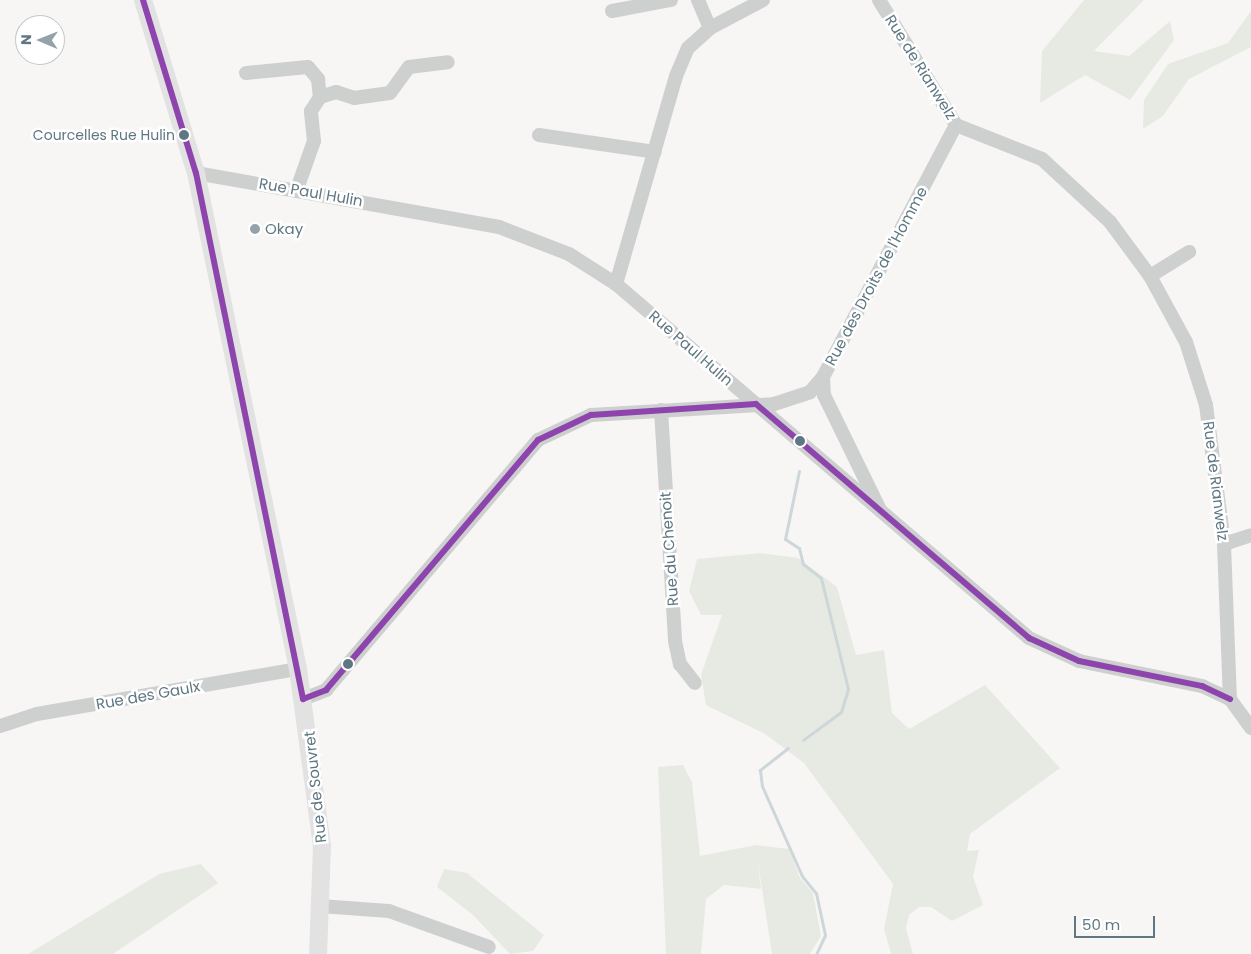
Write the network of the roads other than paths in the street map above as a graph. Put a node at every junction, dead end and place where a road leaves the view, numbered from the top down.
1 (143, 0) edge
2 (671, 0) edge
3 (698, 0) edge
4 (763, 0) edge
5 (879, 0) edge
6 (612, 11) dead end
7 (710, 28) junction
8 (448, 62) dead end
9 (246, 73) dead end
10 (320, 97) junction
11 (956, 125) junction
12 (539, 135) dead end
13 (655, 152) junction
14 (196, 172) junction
15 (297, 188) junction
16 (1190, 252) dead end
17 (1150, 276) junction
18 (616, 284) junction
19 (823, 377) junction
20 (756, 404) junction
21 (661, 410) junction
22 (881, 511) junction
23 (1251, 535) edge
24 (1224, 544) junction
25 (298, 669) junction
26 (695, 683) dead end
27 (303, 698) junction
28 (1230, 699) junction
29 (0, 726) edge
30 (1251, 728) edge
31 (320, 906) junction
32 (489, 947) dead end
33 (313, 953) edge

1 - 14 main road, Rue de Souvret
2 - 6 street
3 - 7 street
4 - 7 street
5 - 11 street, Rue de Rianwelz
7 - 13 street
8 - 10 street
9 - 10 street
10 - 15 street
11 - 17 street, Rue de Rianwelz
11 - 19 street, Rue des Droits de l'Homme
12 - 13 street
13 - 18 street
14 - 15 street, Rue Paul Hulin
14 - 25 main road, Rue de Souvret
15 - 18 street, Rue Paul Hulin
16 - 17 street
17 - 24 street, Rue de Rianwelz
18 - 20 street, Rue Paul Hulin
19 - 20 street
19 - 22 street, Rue des Droits de l'Homme
20 - 21 street
20 - 22 street, Rue Paul Hulin
21 - 26 street, Rue du Chenoit
21 - 27 street
22 - 28 street, Rue Paul Hulin
23 - 24 street
24 - 28 street, Rue de Rianwelz
25 - 27 main road, Rue de Souvret
25 - 29 street, Rue des Gaulx
27 - 31 main road, Rue de Souvret
28 - 30 street
31 - 32 street
31 - 33 main road, Rue de Souvret

